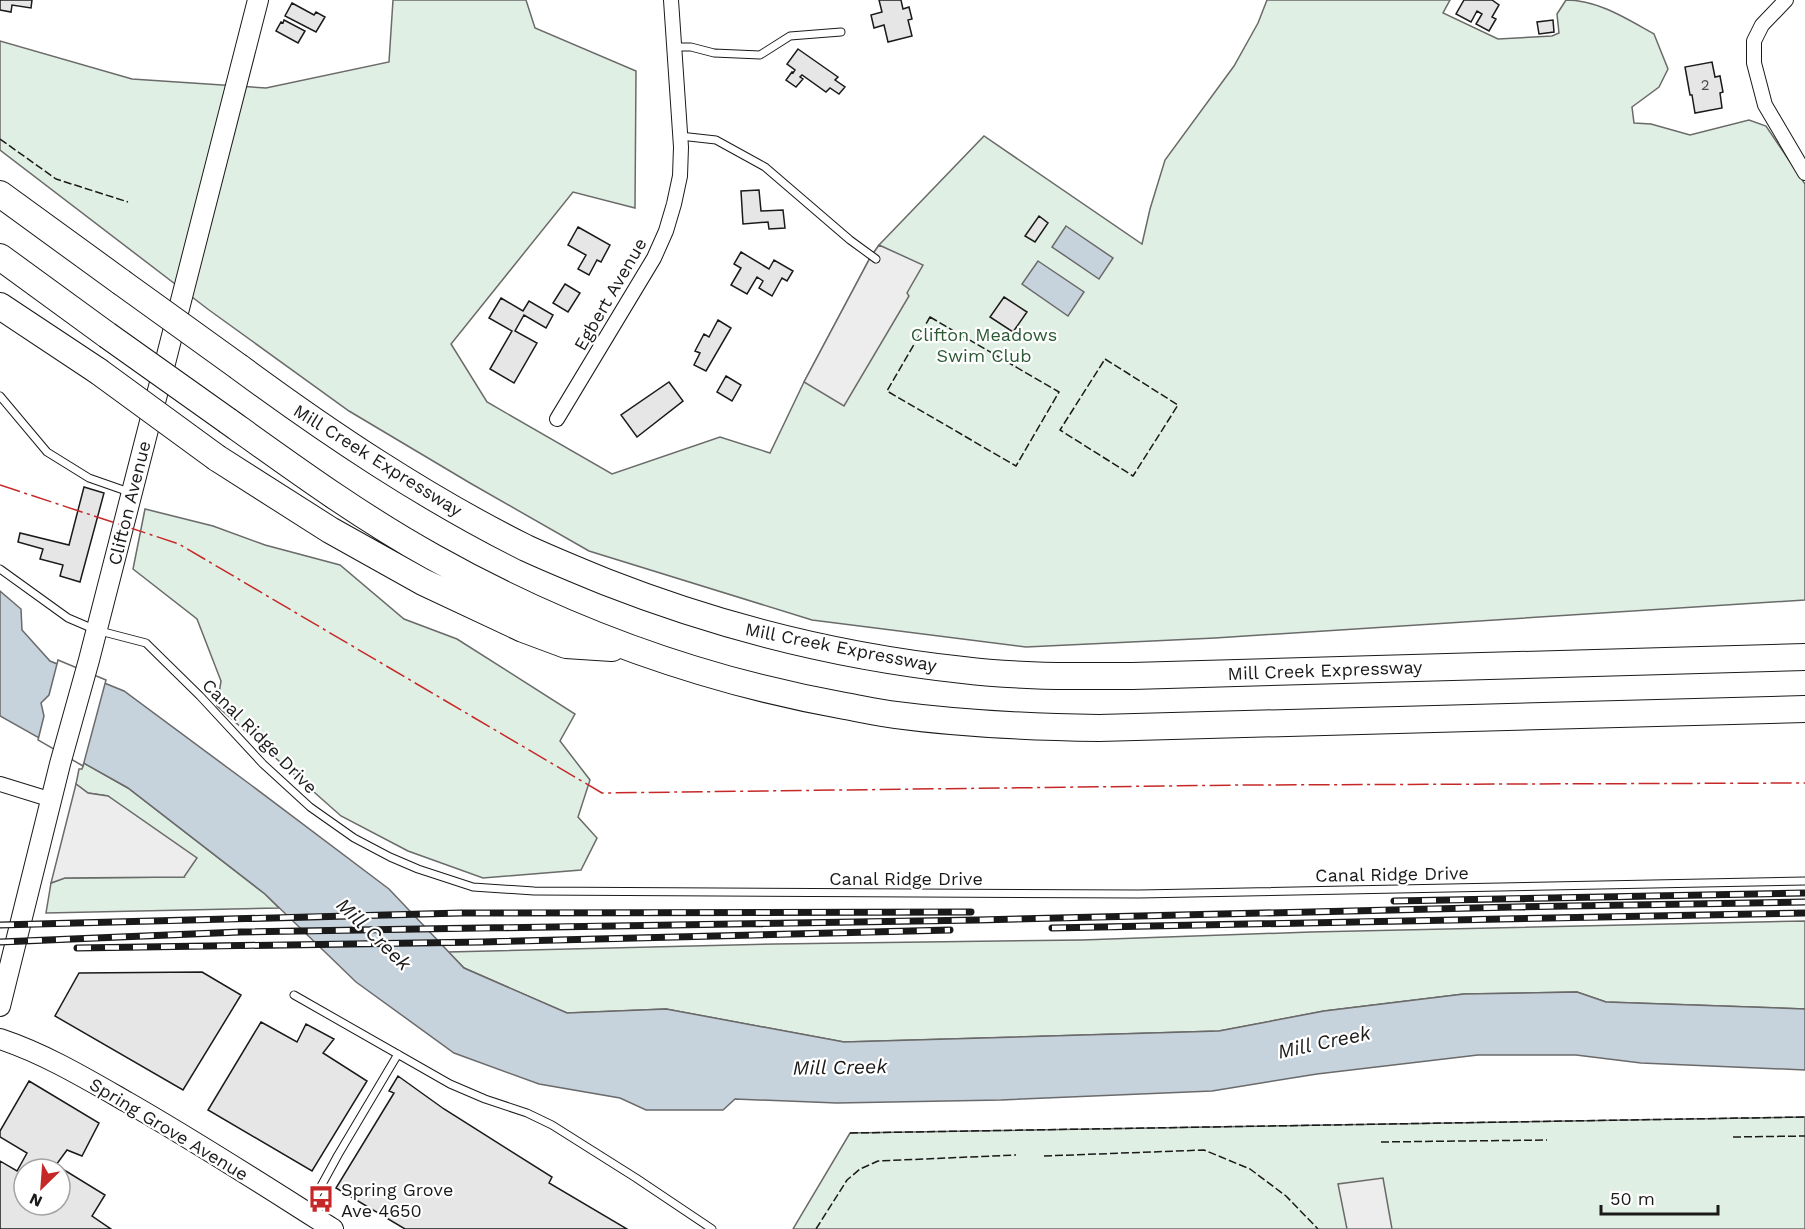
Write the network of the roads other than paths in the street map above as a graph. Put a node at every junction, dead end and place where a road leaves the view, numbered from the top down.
1 (258, 0) edge
2 (671, 0) edge
3 (1786, 0) edge
4 (841, 32) dead end
5 (674, 47) junction
6 (680, 136) junction
7 (1805, 173) edge
8 (0, 194) edge
9 (0, 257) edge
10 (876, 259) dead end
11 (0, 306) edge
12 (0, 396) edge
13 (557, 419) dead end
14 (131, 493) junction
15 (0, 569) edge
16 (96, 630) junction
17 (636, 650) junction
18 (1805, 657) edge
19 (1805, 709) edge
20 (0, 784) edge
21 (52, 800) junction
22 (1805, 881) edge
23 (294, 995) dead end
24 (0, 1006) edge
25 (0, 1039) edge
26 (398, 1054) junction
27 (306, 1212) junction
28 (333, 1229) edge
29 (711, 1229) edge

1 - 14 main road, Clifton Avenue
2 - 5 street, Egbert Avenue
3 - 7 street
4 - 5 lane
5 - 6 street, Egbert Avenue
6 - 10 lane
6 - 13 street, Egbert Avenue
8 - 18 highway, Mill Creek Expressway, bridge
9 - 17 highway, bridge
11 - 17 highway, bridge
12 - 14 lane
14 - 16 main road, Clifton Avenue
15 - 16 lane, Canal Ridge Drive
16 - 21 main road, Clifton Avenue
16 - 22 lane, Canal Ridge Drive
17 - 19 highway
20 - 21 street
21 - 24 main road, Clifton Avenue
23 - 26 lane
25 - 27 main road, Spring Grove Avenue
26 - 27 lane
26 - 29 lane
27 - 28 main road, Spring Grove Avenue

